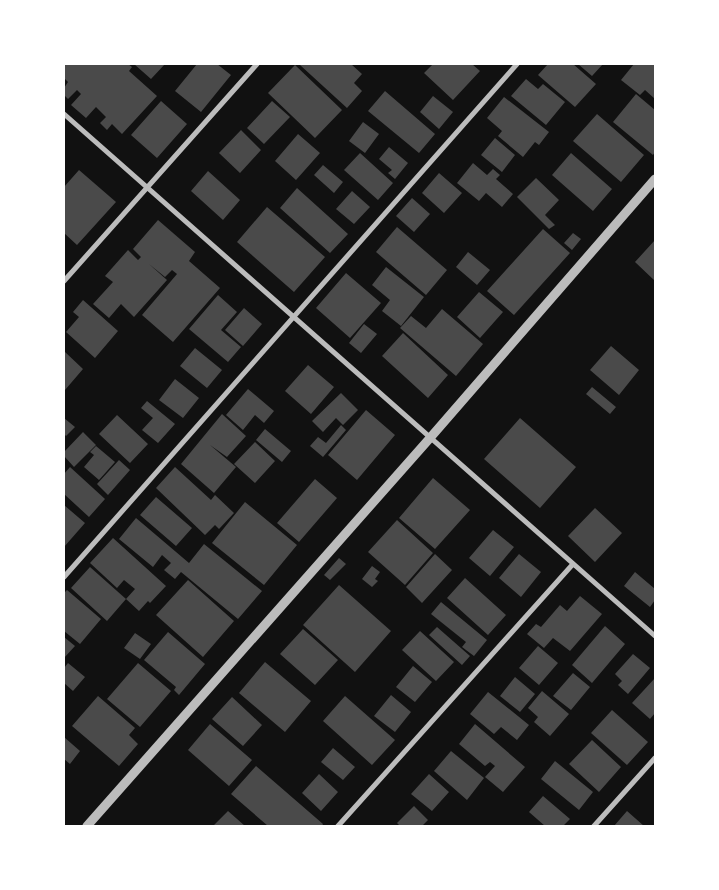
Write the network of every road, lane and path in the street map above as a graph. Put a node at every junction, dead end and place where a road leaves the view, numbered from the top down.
1 (257, 64) edge
2 (517, 64) edge
3 (64, 114) edge
4 (654, 183) edge
5 (146, 187) junction
6 (64, 281) edge
7 (294, 317) junction
8 (430, 438) junction
9 (573, 564) junction
10 (64, 576) edge
11 (655, 636) edge
12 (655, 758) edge
13 (87, 826) edge
14 (338, 826) edge
15 (594, 826) edge

1 - 5 street
2 - 7 street
3 - 5 street
4 - 8 street
5 - 6 street
5 - 7 street
7 - 8 street
7 - 10 street
8 - 9 street
8 - 13 street
9 - 11 street
9 - 14 street
12 - 15 street

